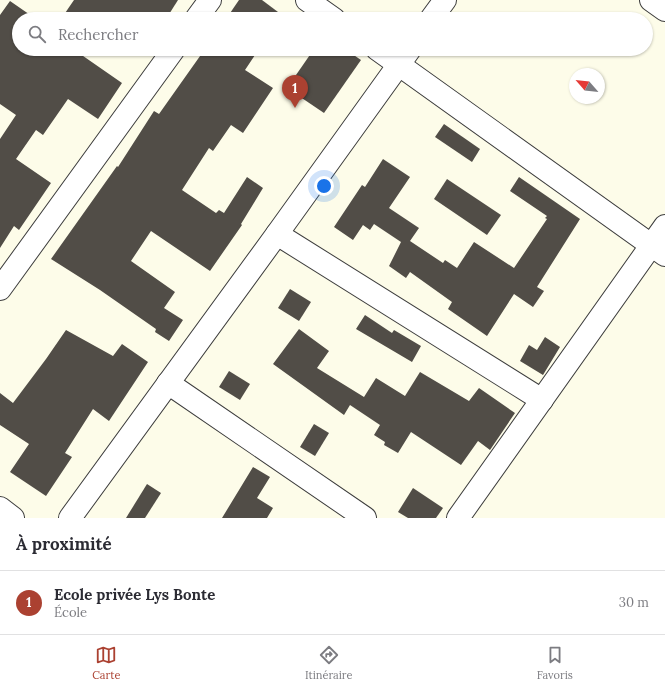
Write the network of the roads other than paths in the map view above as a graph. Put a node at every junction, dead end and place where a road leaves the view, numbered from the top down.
1 (210, 0) edge
2 (307, 0) edge
3 (445, 0) edge
4 (651, 0) edge
5 (665, 10) edge
6 (201, 12) edge
7 (324, 12) edge
8 (436, 12) edge
9 (169, 56) edge
10 (404, 57) edge
11 (665, 226) edge
12 (277, 234) junction
13 (658, 250) edge
14 (0, 289) edge
15 (168, 382) junction
16 (542, 400) junction
17 (0, 508) edge
18 (13, 518) edge
19 (70, 518) edge
20 (365, 518) edge
21 (458, 518) edge

1 - 6 street
2 - 7 street
3 - 8 street
4 - 5 street
9 - 14 street
10 - 12 street
10 - 13 street
11 - 13 street
12 - 15 street
12 - 16 street
13 - 16 street
15 - 19 street
15 - 20 street
16 - 21 street
17 - 18 street

